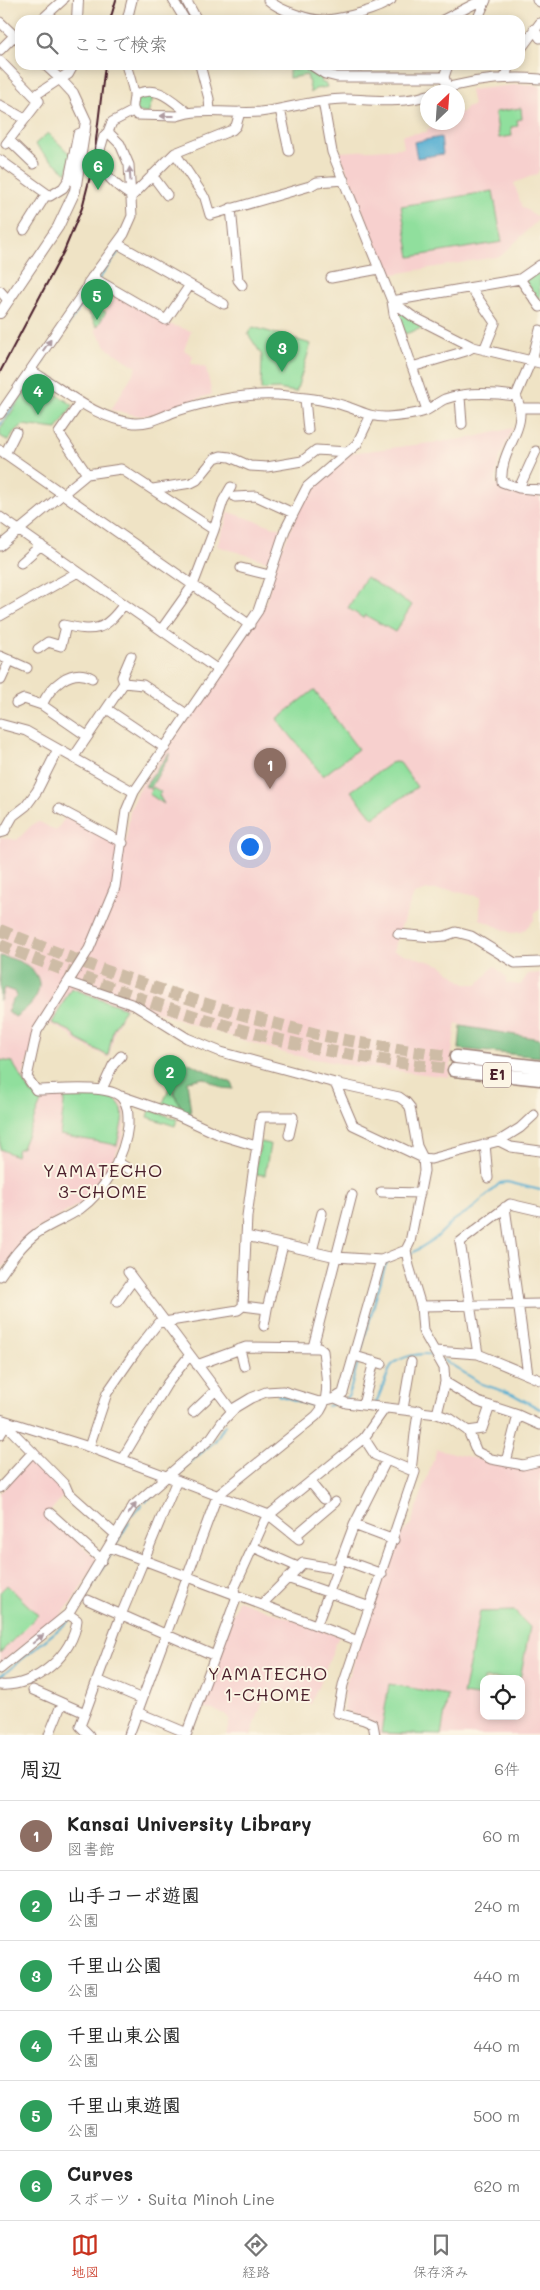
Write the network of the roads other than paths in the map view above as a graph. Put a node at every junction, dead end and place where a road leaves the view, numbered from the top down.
1 (63, 0) edge
2 (78, 0) edge
3 (132, 0) edge
4 (173, 0) edge
5 (186, 0) edge
6 (268, 0) edge
7 (391, 0) edge
8 (482, 0) edge
9 (486, 0) edge
10 (46, 15) edge
11 (77, 15) edge
12 (128, 15) edge
13 (183, 15) edge
14 (194, 15) edge
15 (307, 15) edge
16 (350, 15) edge
17 (453, 15) edge
18 (479, 15) edge
19 (0, 22) edge
20 (537, 26) edge
21 (15, 36) edge
22 (540, 38) edge
23 (15, 41) edge
24 (525, 43) edge
25 (0, 50) edge
26 (0, 61) edge
27 (50, 70) edge
28 (70, 70) edge
29 (127, 70) edge
30 (202, 70) edge
31 (320, 70) edge
32 (368, 70) edge
33 (446, 70) edge
34 (507, 70) edge
35 (370, 75) junction
36 (444, 77) junction
37 (505, 77) junction
38 (60, 79) junction
39 (540, 79) edge
40 (447, 85) edge
41 (464, 85) edge
42 (134, 95) junction
43 (34, 96) junction
44 (420, 97) edge
45 (323, 101) junction
46 (0, 105) edge
47 (280, 109) junction
48 (132, 111) junction
49 (210, 111) junction
50 (240, 112) junction
51 (188, 114) junction
52 (25, 119) junction
53 (86, 131) junction
54 (108, 132) junction
55 (289, 152) dead end
56 (175, 153) junction
57 (0, 160) edge
58 (34, 164) dead end
59 (152, 175) junction
60 (344, 180) junction
61 (46, 195) junction
62 (167, 195) dead end
63 (132, 196) junction
64 (231, 208) junction
65 (24, 230) dead end
66 (121, 245) junction
67 (540, 264) edge
68 (379, 269) junction
69 (331, 278) dead end
70 (96, 279) junction
71 (520, 279) junction
72 (237, 283) dead end
73 (190, 285) junction
74 (472, 288) junction
75 (0, 291) edge
76 (8, 300) junction
77 (392, 301) junction
78 (224, 304) dead end
79 (540, 307) edge
80 (0, 313) edge
81 (540, 330) edge
82 (473, 346) junction
83 (484, 350) junction
84 (536, 362) edge
85 (412, 367) junction
86 (34, 373) junction
87 (460, 396) junction
88 (516, 396) junction
89 (304, 399) junction
90 (80, 403) junction
91 (522, 408) junction
92 (540, 408) edge
93 (426, 410) junction
94 (0, 414) edge
95 (370, 417) junction
96 (462, 424) dead end
97 (308, 430) dead end
98 (16, 432) dead end
99 (536, 451) dead end
100 (2, 452) edge
101 (348, 452) junction
102 (87, 474) junction
103 (231, 487) dead end
104 (520, 488) junction
105 (153, 489) junction
106 (540, 490) edge
107 (62, 493) junction
108 (235, 498) dead end
109 (293, 513) junction
110 (0, 517) edge
111 (19, 530) junction
112 (214, 530) junction
113 (41, 545) junction
114 (0, 546) edge
115 (21, 563) dead end
116 (241, 568) dead end
117 (78, 572) junction
118 (269, 575) junction
119 (193, 585) junction
120 (124, 604) junction
121 (0, 616) edge
122 (250, 625) junction
123 (161, 630) junction
124 (38, 650) dead end
125 (0, 656) edge
126 (131, 656) dead end
127 (10, 660) junction
128 (27, 668) dead end
129 (218, 670) junction
130 (92, 678) dead end
131 (1, 680) dead end
132 (124, 683) junction
133 (16, 703) dead end
134 (42, 705) junction
135 (107, 709) junction
136 (188, 714) junction
137 (0, 724) edge
138 (88, 736) junction
139 (165, 748) junction
140 (58, 749) junction
141 (73, 758) junction
142 (134, 792) junction
143 (59, 809) dead end
144 (0, 833) edge
145 (123, 843) junction
146 (398, 934) dead end
147 (540, 962) edge
148 (70, 982) junction
149 (122, 1056) dead end
150 (540, 1067) edge
151 (540, 1080) edge
152 (335, 1083) junction
153 (102, 1089) junction
154 (121, 1096) junction
155 (534, 1115) dead end
156 (289, 1135) dead end
157 (499, 1141) junction
158 (485, 1144) junction
159 (256, 1146) junction
160 (540, 1152) edge
161 (427, 1159) junction
162 (117, 1162) junction
163 (131, 1170) dead end
164 (488, 1178) dead end
165 (382, 1192) dead end
166 (420, 1192) junction
167 (352, 1194) dead end
168 (505, 1207) junction
169 (540, 1211) edge
170 (322, 1212) dead end
171 (246, 1236) junction
172 (283, 1244) junction
173 (312, 1251) junction
174 (407, 1254) junction
175 (336, 1257) junction
176 (381, 1260) junction
177 (0, 1276) edge
178 (116, 1302) dead end
179 (540, 1304) edge
180 (518, 1305) junction
181 (243, 1306) junction
182 (421, 1306) junction
183 (471, 1306) junction
184 (267, 1309) junction
185 (164, 1322) junction
186 (264, 1326) dead end
187 (312, 1347) junction
188 (240, 1349) junction
189 (435, 1351) junction
190 (478, 1354) junction
191 (190, 1356) junction
192 (358, 1357) junction
193 (410, 1362) dead end
194 (197, 1365) junction
195 (244, 1366) dead end
196 (528, 1375) junction
197 (540, 1380) edge
198 (445, 1382) junction
199 (216, 1390) junction
200 (339, 1400) junction
201 (325, 1401) junction
202 (363, 1405) junction
203 (490, 1406) junction
204 (386, 1408) junction
205 (403, 1409) junction
206 (232, 1410) junction
207 (419, 1410) junction
208 (193, 1412) dead end
209 (437, 1414) junction
210 (518, 1415) junction
211 (2, 1421) edge
212 (540, 1425) edge
213 (468, 1431) junction
214 (0, 1435) edge
215 (364, 1438) junction
216 (88, 1447) junction
217 (33, 1452) junction
218 (122, 1459) junction
219 (386, 1461) junction
220 (540, 1461) edge
221 (506, 1462) junction
222 (411, 1470) junction
223 (172, 1478) junction
224 (310, 1482) junction
225 (0, 1488) edge
226 (217, 1496) junction
227 (324, 1499) dead end
228 (335, 1502) dead end
229 (50, 1513) dead end
230 (269, 1515) junction
231 (354, 1525) junction
232 (116, 1535) junction
233 (394, 1540) junction
234 (253, 1547) junction
235 (112, 1548) junction
236 (341, 1559) junction
237 (102, 1560) junction
238 (143, 1560) junction
239 (298, 1567) junction
240 (337, 1569) junction
241 (382, 1574) junction
242 (186, 1576) junction
243 (287, 1578) junction
244 (328, 1593) junction
245 (235, 1594) junction
246 (88, 1600) dead end
247 (262, 1604) junction
248 (370, 1607) junction
249 (121, 1615) junction
250 (71, 1616) junction
251 (317, 1624) junction
252 (165, 1634) junction
253 (358, 1641) junction
254 (215, 1656) junction
255 (0, 1669) edge
256 (97, 1680) junction
257 (0, 1685) edge
258 (33, 1690) dead end
259 (142, 1699) junction
260 (62, 1703) junction
261 (137, 1712) junction
262 (85, 1713) junction
263 (186, 1734) edge
264 (49, 1735) edge
265 (89, 1735) edge
266 (129, 1735) edge
267 (375, 1735) edge

1 - 10 street
2 - 11 main road
3 - 12 street
4 - 13 street
5 - 14 street
6 - 15 street
7 - 16 street
8 - 17 street
9 - 18 street
19 - 21 street
20 - 22 street
20 - 24 street
23 - 25 street
26 - 43 street
27 - 38 street
28 - 38 main road
29 - 42 street
30 - 49 street
31 - 35 street
32 - 35 street
33 - 36 street
34 - 37 street
35 - 36 street
36 - 40 street
37 - 39 street
37 - 41 street
38 - 43 street
38 - 53 main road
42 - 48 street
42 - 51 street
43 - 52 street
44 - 45 street
45 - 47 street
45 - 60 street
46 - 52 street
47 - 50 street
47 - 55 street
51 -> 48 street
48 - 54 street
49 - 50 street
49 - 51 street
50 - 56 street
52 - 58 street
53 - 61 street
53 - 76 main road
63 -> 54 street
54 - 63 street
56 - 59 street
56 - 64 street
57 - 61 street
59 - 62 street
59 - 63 street
60 - 64 street
60 - 68 street
61 - 65 street
63 - 66 street
64 - 72 street
66 - 70 street
66 - 73 street
67 - 71 street
68 - 69 street
68 - 77 street
70 - 73 street
86 -> 70 street
71 - 74 street
71 - 79 street
73 - 78 street
74 - 77 street
74 - 83 street
75 - 76 street
76 - 80 main road
77 - 82 street
77 - 85 street
81 - 84 street
82 - 83 street
82 - 85 street
83 - 84 street
84 - 88 street
85 - 93 street
86 - 90 street
86 - 94 street
87 - 88 street
87 - 93 street
87 - 96 street
88 - 91 street
89 - 90 street
89 - 95 street
89 - 97 street
90 - 102 street
91 - 92 street
91 - 104 street
93 - 95 street
95 - 101 street
98 - 100 street
99 - 104 street
100 - 107 street
101 - 105 street
101 - 109 street
102 - 105 street
102 - 107 street
103 - 112 street
104 - 106 street
105 - 112 street
107 - 111 street
107 - 119 street
108 - 109 street
109 - 118 street
110 - 111 street
111 - 113 street
111 - 114 street
112 - 119 street
113 - 115 street
113 - 117 street
116 - 118 street
117 - 120 street
117 - 121 street
118 - 122 street
119 - 122 street
119 - 123 street
120 - 123 street
120 - 124 street
122 - 129 street
123 - 129 street
125 - 127 street
126 - 132 street
127 - 128 street
127 - 131 street
129 - 136 street
130 - 134 street
132 - 135 street
132 - 136 street
133 - 134 street
134 - 138 street
135 - 138 street
135 - 139 street
136 - 139 street
137 - 140 street
138 - 141 street
139 - 142 street
140 - 141 street
140 - 144 street
141 - 142 street
142 - 145 street
143 - 145 street
145 - 148 street
146 - 147 street
148 - 152 street
148 - 153 street
149 - 153 street
150 - 151 highway, E1
152 - 161 street
152 - 161 street
153 - 154 street
154 - 159 street
154 - 162 street
155 - 157 street
156 - 159 street
157 - 158 street
157 - 160 street
158 - 161 street
158 - 164 street
159 - 171 street
161 - 166 street
162 - 163 street
162 - 177 street
165 - 166 street
166 - 174 street
167 - 175 street
168 - 169 street
168 - 180 street
168 - 183 street
170 - 173 street
171 - 172 street
171 - 181 street
172 - 173 street
172 - 184 street
173 - 175 street
174 - 176 street
174 - 182 street
175 - 176 street
175 - 187 street
176 - 192 street
178 - 185 street
179 - 180 street
180 - 183 street
180 - 196 street
181 - 184 street
181 - 185 street
182 - 183 street
182 - 189 street
183 - 190 street
184 - 186 street
185 - 191 street
185 - 216 street
187 - 188 street
187 - 201 street
188 - 194 street
188 - 195 street
189 - 190 street
189 - 198 street
190 - 196 street
191 - 194 street
191 - 218 street
192 - 200 street
192 - 202 street
193 - 205 street
194 - 199 street
196 - 197 street
198 - 203 street
198 - 209 street
199 - 206 street
199 - 208 street
200 - 201 street
200 - 202 street
201 - 206 street
201 - 226 street
202 - 204 street
203 - 210 street
203 - 213 street
204 - 205 street
204 - 215 street
205 - 207 street
206 - 223 street
207 - 209 street
207 - 222 street
209 - 213 street
210 - 212 street
210 - 221 street
211 - 214 street
211 - 216 street
211 - 217 street
213 - 221 street
215 - 219 street
215 - 224 street
216 - 218 street
217 - 225 street
217 - 232 street
218 - 223 street
219 - 222 street
219 - 231 street
220 - 221 street
222 - 233 street
223 - 226 street
232 -> 223 street
223 - 238 street
224 - 227 street
224 - 230 street
226 - 230 street
226 - 242 street
228 - 230 street
229 - 237 street
230 - 234 street
231 - 233 street
231 - 236 street
232 - 235 street
233 - 241 street
234 - 239 street
234 - 245 street
235 - 237 street
235 - 238 street
236 - 240 street
236 - 241 street
237 - 250 street
238 - 242 street
238 - 249 street
239 - 240 street
239 - 243 street
240 - 244 street
241 - 248 street
242 - 245 street
242 - 252 street
243 - 244 street
243 - 247 street
244 - 248 street
244 - 251 street
245 - 247 street
245 - 254 street
246 - 249 street
247 - 251 street
248 - 253 street
249 - 252 street
249 - 256 street
255 -> 250 street
250 - 257 street
251 - 253 street
252 - 254 street
252 - 259 street
253 - 267 street
254 - 263 street
256 - 259 street
256 - 262 street
258 - 260 street
259 - 261 street
260 - 262 street
260 - 264 street
261 - 263 street
261 - 266 street
262 - 265 street

